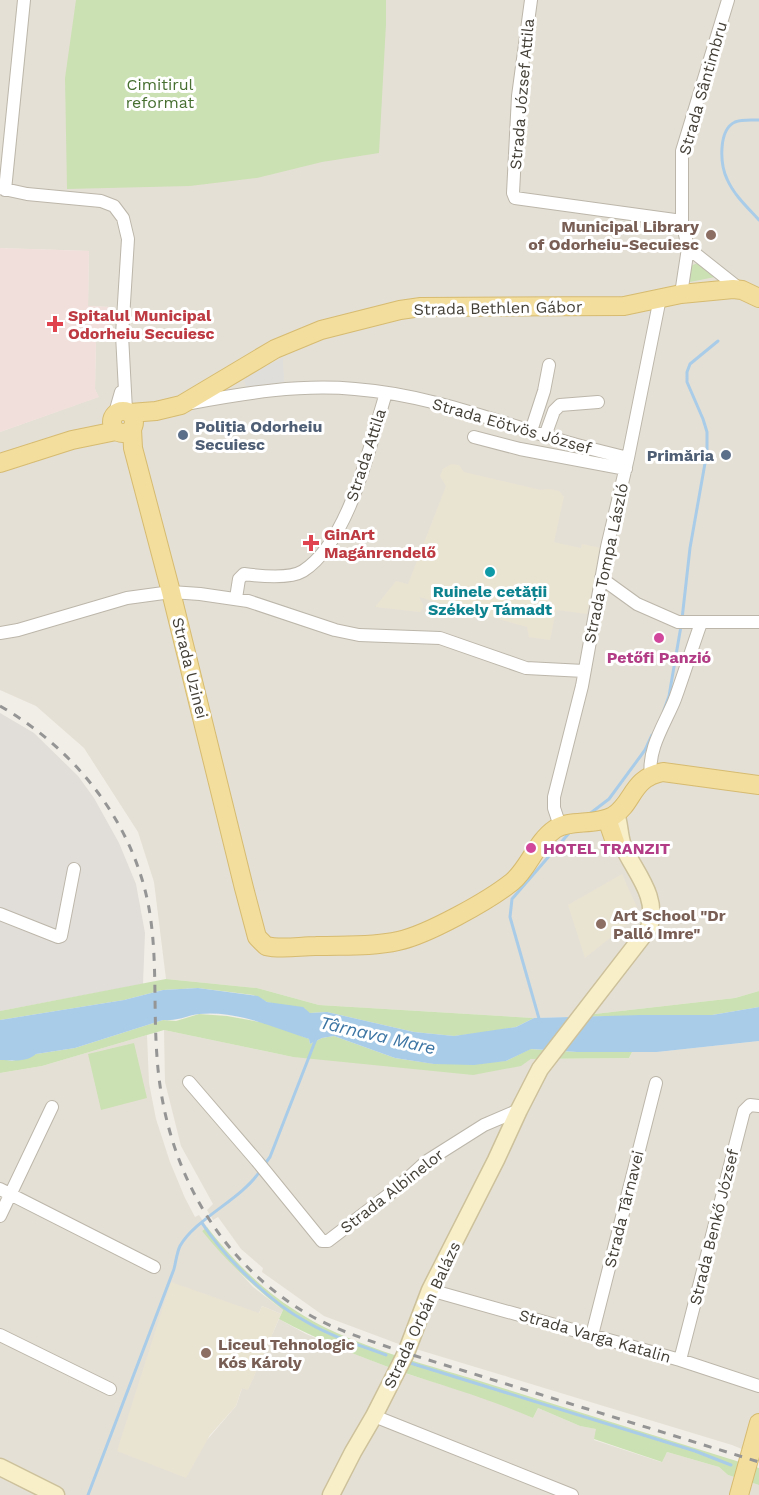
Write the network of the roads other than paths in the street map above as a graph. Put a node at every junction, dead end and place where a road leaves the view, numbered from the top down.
1 (24, 0) edge
2 (531, 0) edge
3 (729, 0) edge
4 (2, 189) edge
5 (682, 221) junction
6 (688, 248) junction
7 (742, 290) junction
8 (681, 294) junction
9 (660, 298) junction
10 (759, 298) edge
11 (549, 365) dead end
12 (238, 372) junction
13 (386, 393) junction
14 (242, 394) junction
15 (598, 402) dead end
16 (181, 405) junction
17 (123, 421) junction
18 (531, 431) junction
19 (545, 436) junction
20 (474, 437) dead end
21 (0, 464) edge
22 (627, 464) junction
23 (601, 578) junction
24 (171, 592) junction
25 (236, 598) junction
26 (759, 622) edge
27 (701, 623) junction
28 (0, 633) edge
29 (584, 671) junction
30 (645, 780) junction
31 (759, 785) edge
32 (612, 816) junction
33 (574, 825) junction
34 (615, 842) junction
35 (629, 857) junction
36 (74, 869) dead end
37 (0, 914) edge
38 (189, 1082) dead end
39 (656, 1083) dead end
40 (759, 1106) edge
41 (52, 1107) dead end
42 (519, 1110) junction
43 (5, 1192) edge
44 (0, 1216) edge
45 (154, 1267) dead end
46 (430, 1290) junction
47 (0, 1335) edge
48 (592, 1335) junction
49 (680, 1360) junction
50 (759, 1386) edge
51 (110, 1389) dead end
52 (374, 1416) junction
53 (759, 1423) edge
54 (757, 1442) edge
55 (0, 1467) edge
56 (564, 1493) edge
57 (56, 1495) edge
58 (331, 1495) edge
59 (738, 1495) edge

1 - 4 street
2 - 5 street, Strada József Attila
3 - 5 street, Strada Sântimbru
4 - 17 street
5 - 6 street, Strada Sântimbru
6 - 7 street
6 - 8 street
7 - 8 main road, Strada Bethlen Gábor
7 - 10 main road
8 - 9 main road, Strada Bethlen Gábor
9 - 12 main road, Strada Bethlen Gábor
9 - 22 street, Strada Tompa László
11 - 18 street
12 - 14 street
12 - 16 main road, Strada Bethlen Gábor
13 - 14 street, Strada Eötvös József
13 - 18 street, Strada Eötvös József
13 - 25 street, Strada Attila
14 - 16 street, Strada Eötvös József
15 - 19 street
16 - 17 main road, Strada Bethlen Gábor
17 - 21 main road, Strada Bethlen Gábor
17 - 24 main road, Strada Uzinei
18 - 19 street, Strada Eötvös József
19 - 22 street, Strada Eötvös József
20 - 22 street
22 - 23 street, Strada Tompa László
23 - 27 street
23 - 29 street, Strada Tompa László
24 - 25 street
24 - 28 street
24 - 33 main road, Strada Uzinei
25 - 29 street
26 - 27 street
27 - 30 street
29 - 33 street, Strada Tompa László
30 - 31 main road
30 - 32 main road
32 - 33 main road
32 - 34 main road
32 - 35 main road
33 - 34 main road
34 - 35 main road
35 - 42 main road, Strada Orbán Balázs
36 - 37 street
38 - 42 street, Strada Albinelor
39 - 48 street, Strada Târnavei
40 - 49 street, Strada Benkő József
41 - 43 street
42 - 46 main road, Strada Orbán Balázs
43 - 44 street
43 - 45 street
46 - 48 street, Strada Varga Katalin
46 - 52 main road, Strada Orbán Balázs
47 - 51 street
48 - 49 street, Strada Varga Katalin
49 - 50 street, Strada Varga Katalin
52 - 56 street
52 - 58 main road, Strada Orbán Balázs
53 - 54 main road
54 - 59 main road
55 - 57 main road

